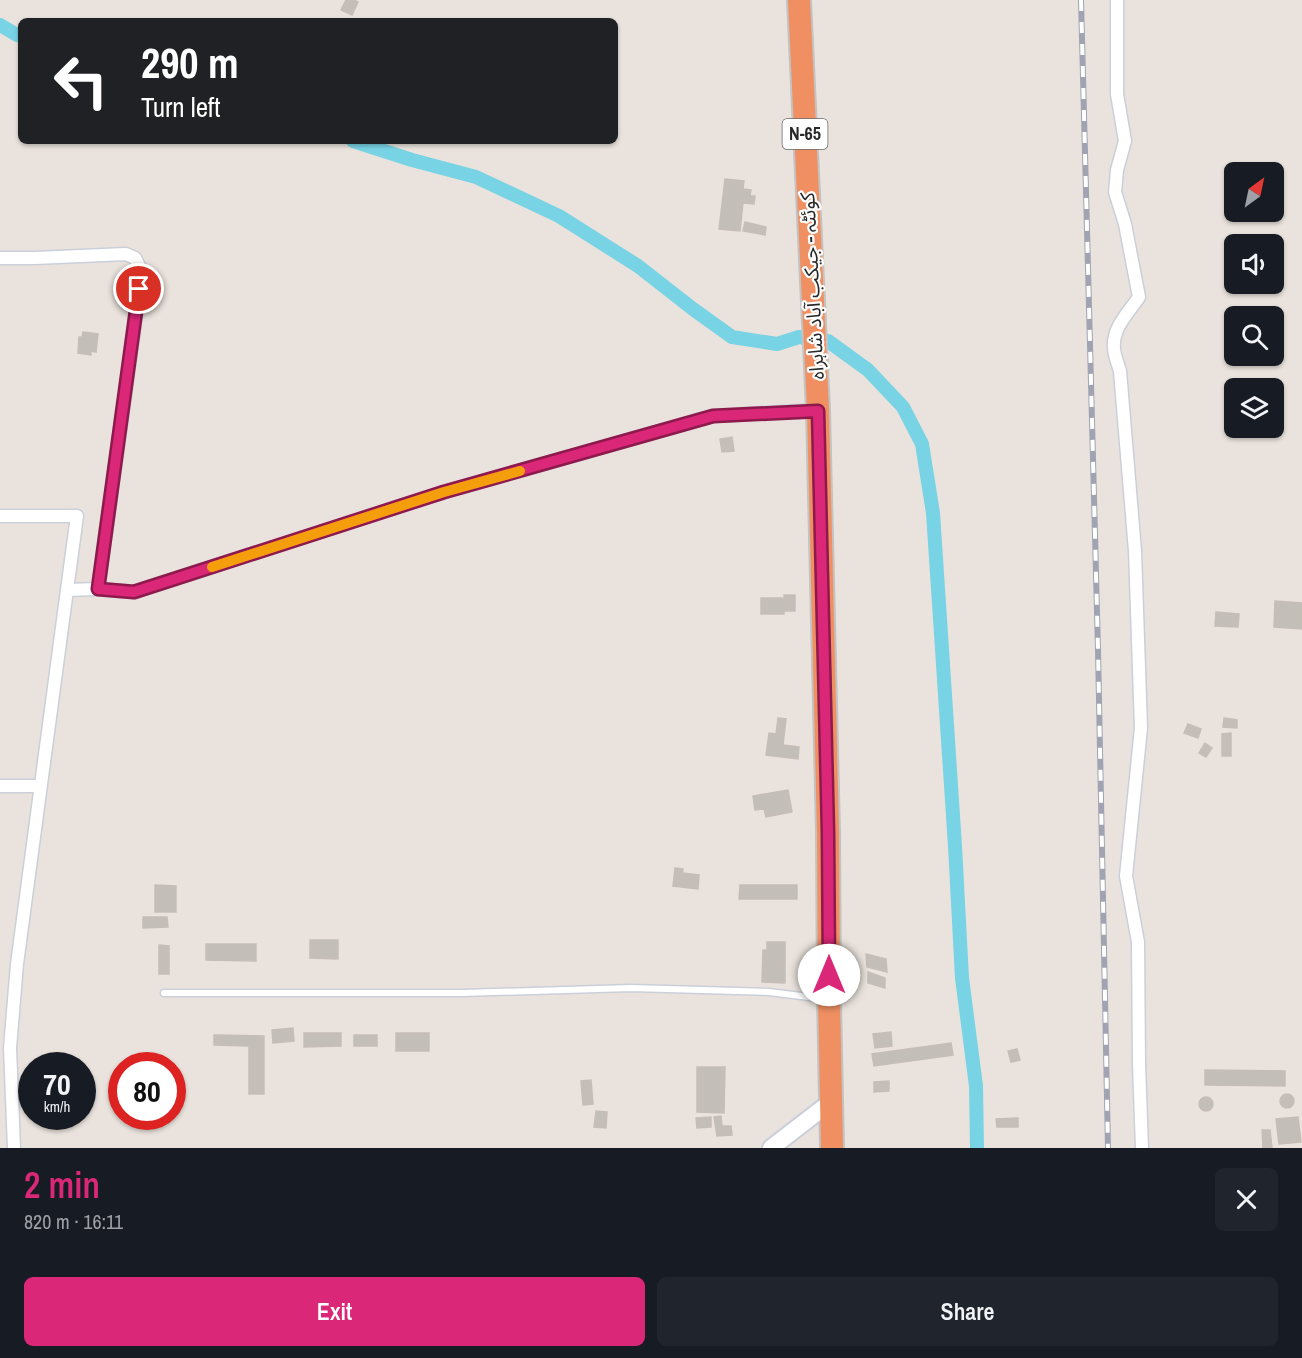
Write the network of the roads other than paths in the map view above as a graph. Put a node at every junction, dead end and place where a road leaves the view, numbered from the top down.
1 (799, 0) edge
2 (1117, 0) edge
3 (0, 258) edge
4 (818, 411) junction
5 (0, 516) edge
6 (98, 589) junction
7 (67, 590) junction
8 (0, 786) edge
9 (41, 786) junction
10 (164, 993) dead end
11 (829, 999) junction
12 (5, 1048) edge
13 (832, 1101) junction
14 (14, 1148) edge
15 (771, 1148) edge
16 (832, 1148) edge
17 (1142, 1148) edge

1 - 4 highway, کوئٹہ - جیکب آباد شاہراہ / N-65
2 - 17 street
3 - 6 street
4 - 6 street
4 - 11 highway, کوئٹہ - جیکب آباد شاہراہ / N-65
5 - 7 street
6 - 7 street
7 - 9 street
8 - 9 street
9 - 12 street
10 - 11 lane
11 - 13 highway, کوئٹہ - جیکب آباد شاہراہ / N-65
12 - 14 street
13 - 15 street
13 - 16 highway, کوئٹہ - جیکب آباد شاہراہ / N-65

